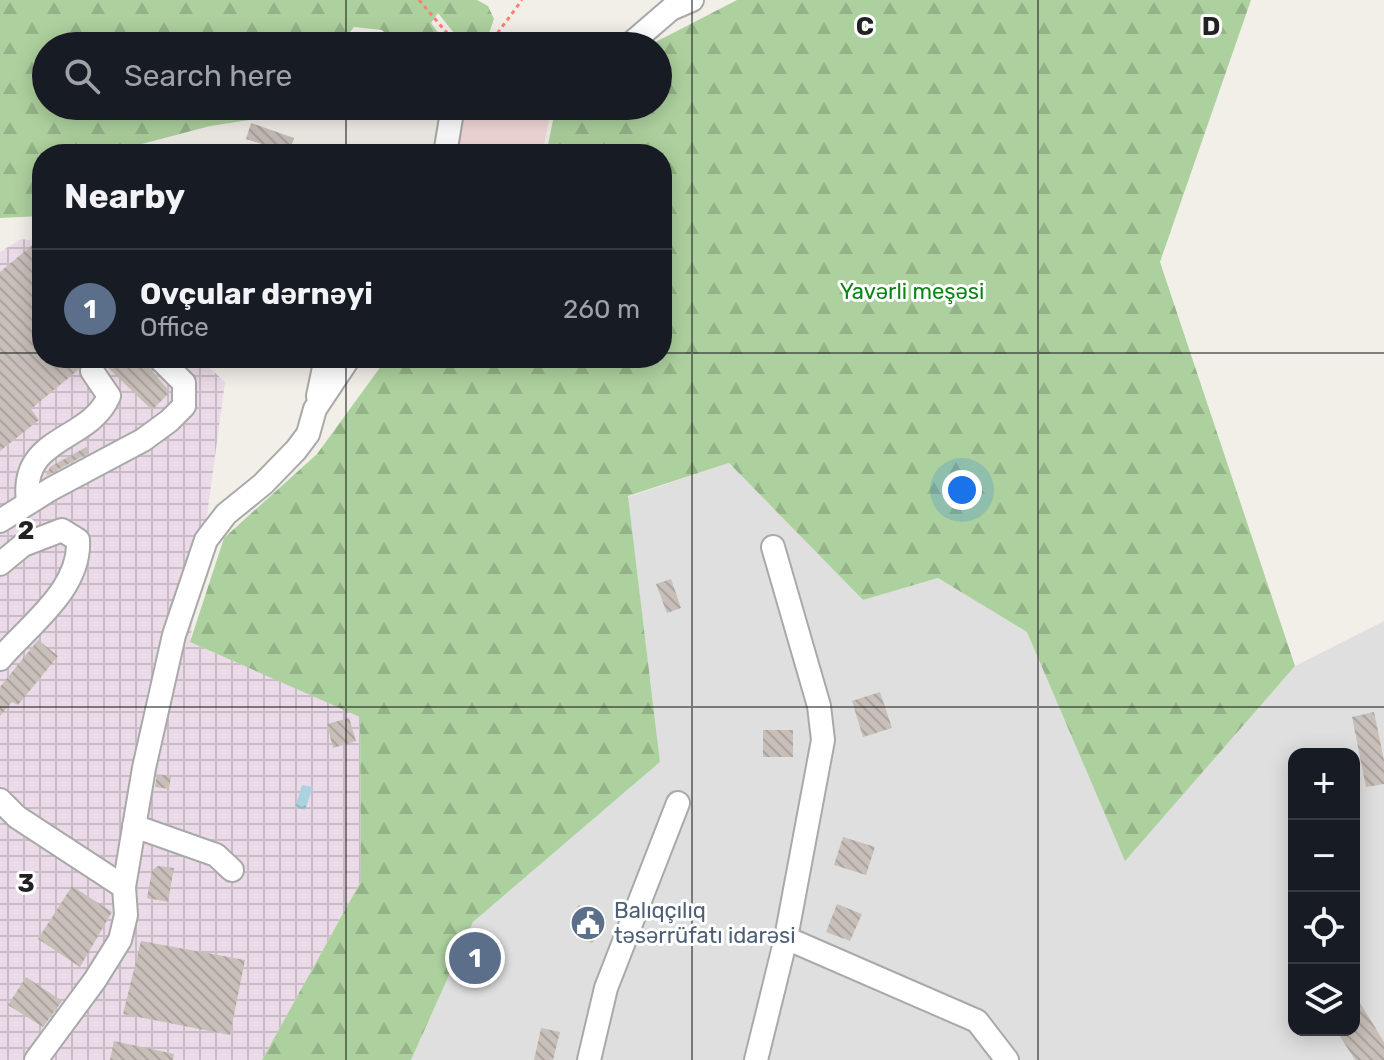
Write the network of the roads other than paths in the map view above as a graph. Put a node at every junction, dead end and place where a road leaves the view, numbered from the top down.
1 (692, 0) edge
2 (644, 32) edge
3 (451, 120) edge
4 (447, 144) edge
5 (169, 368) edge
6 (324, 368) edge
7 (342, 368) edge
8 (92, 371) dead end
9 (315, 409) junction
10 (28, 502) junction
11 (0, 521) edge
12 (773, 547) dead end
13 (0, 564) edge
14 (0, 659) edge
15 (0, 800) edge
16 (678, 803) dead end
17 (134, 826) junction
18 (232, 870) dead end
19 (124, 887) junction
20 (786, 938) junction
21 (45, 1056) edge
22 (589, 1060) edge
23 (756, 1060) edge
24 (1007, 1060) edge

1 - 2 street
3 - 4 street
5 - 10 street
6 - 9 street
7 - 9 street
8 - 10 street
9 - 17 street
10 - 11 street
12 - 20 street
13 - 14 street
15 - 19 street
16 - 22 street
17 - 18 street
17 - 19 street
19 - 21 street
20 - 23 street
20 - 24 street

